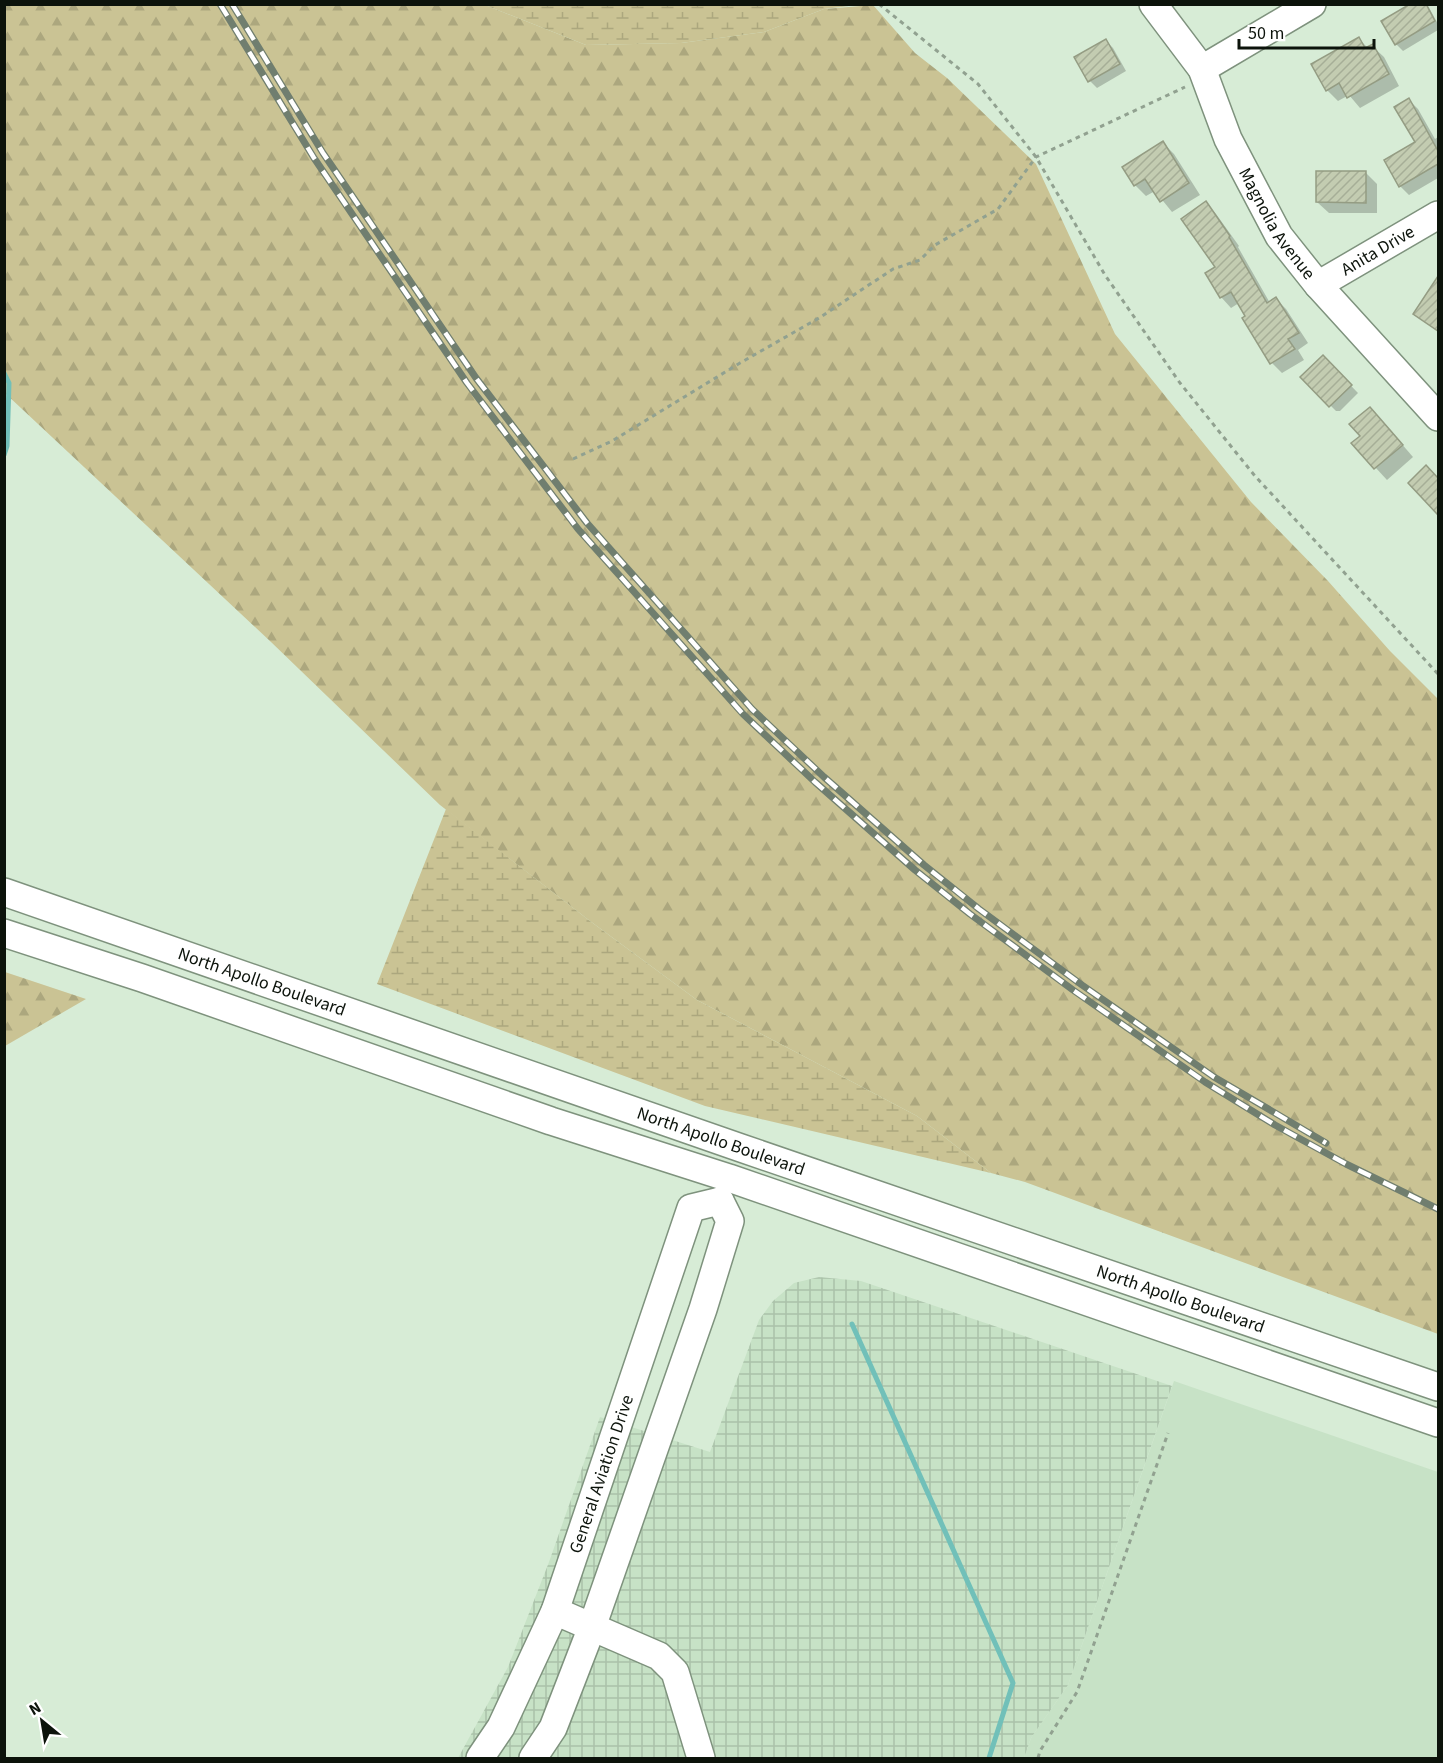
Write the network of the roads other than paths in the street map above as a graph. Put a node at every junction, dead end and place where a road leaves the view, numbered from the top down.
1 (1153, 4) edge
2 (1312, 4) edge
3 (1202, 69) junction
4 (1438, 215) edge
5 (1318, 285) junction
6 (1438, 417) edge
7 (4, 892) edge
8 (4, 933) edge
9 (741, 1148) junction
10 (724, 1189) junction
11 (1438, 1387) edge
12 (621, 1411) junction
13 (1438, 1423) edge
14 (662, 1425) junction
15 (555, 1611) junction
16 (592, 1627) junction
17 (480, 1758) edge
18 (534, 1758) edge
19 (701, 1758) edge

1 - 3 street, Magnolia Avenue
2 - 3 street
3 - 5 street, Magnolia Avenue
4 - 5 street, Anita Drive
5 - 6 street, Magnolia Avenue
7 - 9 street, North Apollo Boulevard
8 - 10 street, North Apollo Boulevard
9 - 10 street
9 - 11 street, North Apollo Boulevard
10 - 12 street, General Aviation Drive
10 - 13 street, North Apollo Boulevard
10 - 14 street
12 - 14 street
12 - 15 street, General Aviation Drive
14 - 16 street
15 - 16 street
15 - 17 street, General Aviation Drive
16 - 18 street
16 - 19 street

